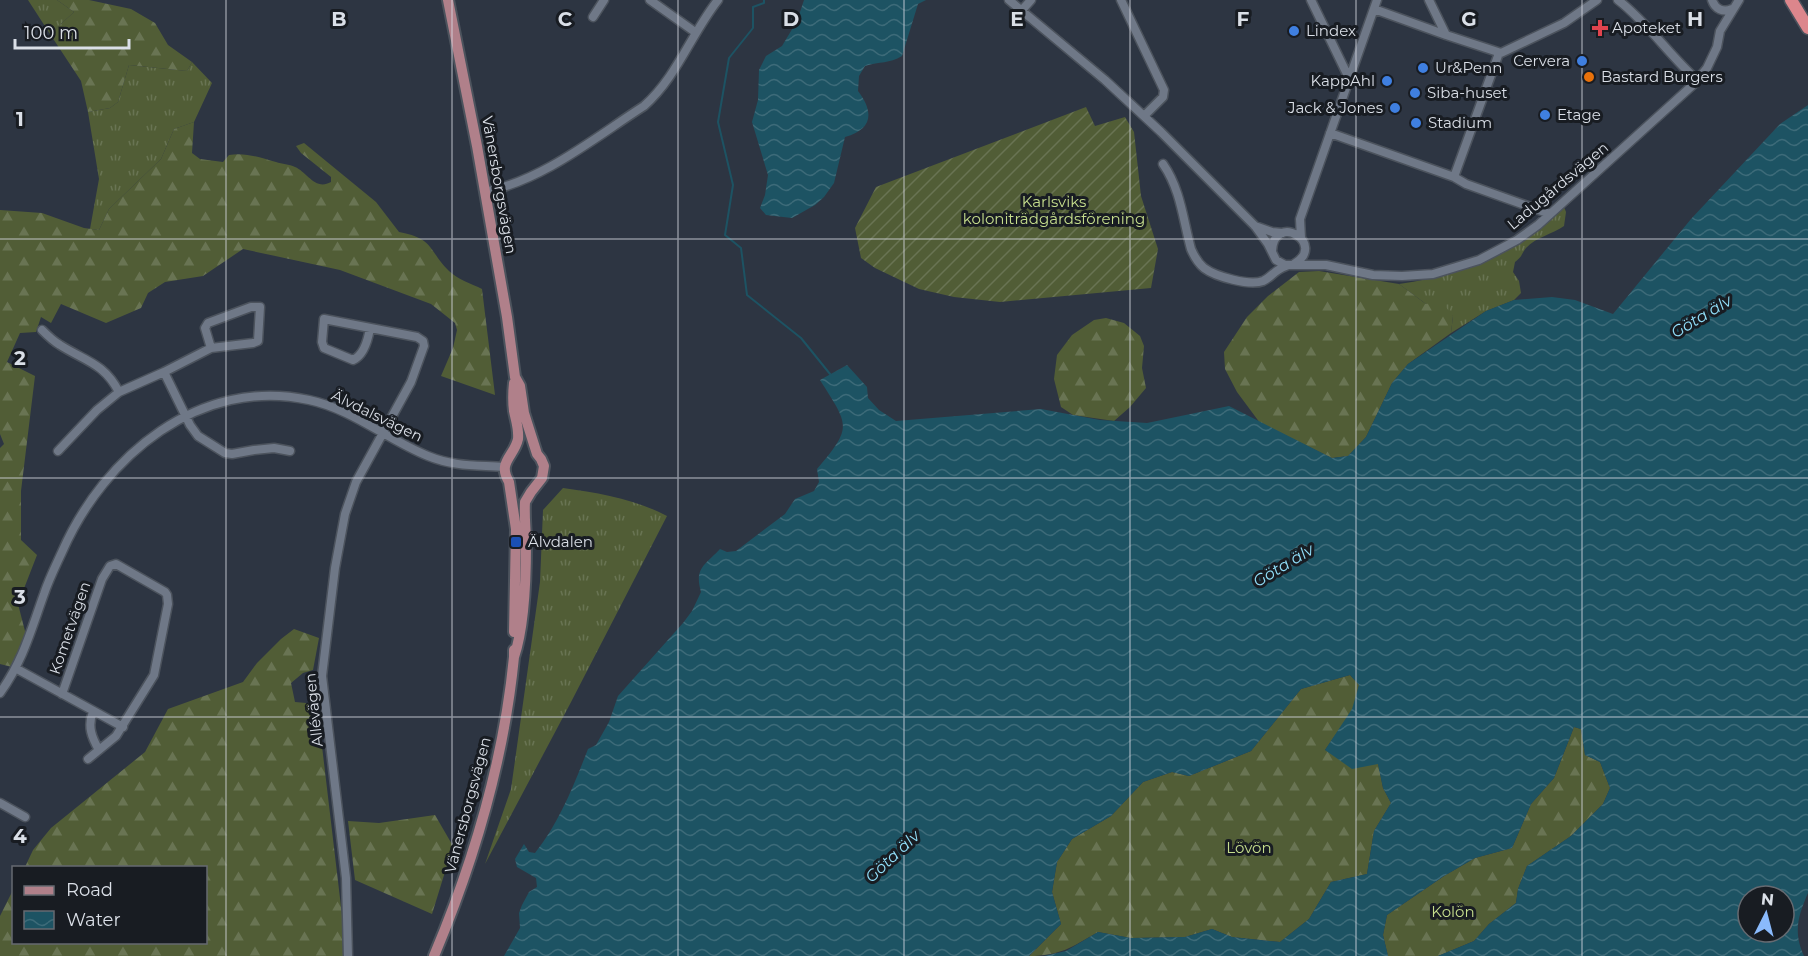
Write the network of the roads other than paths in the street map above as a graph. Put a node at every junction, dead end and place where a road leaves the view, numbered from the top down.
1 (448, 0) edge
2 (604, 0) edge
3 (650, 0) edge
4 (718, 0) edge
5 (1009, 0) edge
6 (1031, 0) edge
7 (1121, 0) edge
8 (1311, 0) edge
9 (1377, 0) edge
10 (1429, 0) edge
11 (1597, 0) edge
12 (1617, 0) edge
13 (1739, 0) edge
14 (1791, 0) edge
15 (1712, 3) edge
16 (1374, 9) junction
17 (1732, 9) junction
18 (1022, 10) junction
19 (593, 17) dead end
20 (1808, 28) edge
21 (1720, 31) junction
22 (695, 32) junction
23 (1446, 34) junction
24 (1499, 52) junction
25 (1350, 76) junction
26 (1697, 80) junction
27 (1144, 116) junction
28 (1330, 133) junction
29 (1163, 164) dead end
30 (1454, 177) junction
31 (485, 192) junction
32 (1550, 214) junction
33 (1300, 219) junction
34 (1255, 226) junction
35 (1285, 233) junction
36 (1301, 238) junction
37 (1305, 249) junction
38 (1273, 254) junction
39 (1291, 265) junction
40 (1326, 265) junction
41 (1275, 271) junction
42 (370, 328) junction
43 (42, 330) dead end
44 (211, 348) junction
45 (164, 372) junction
46 (515, 377) junction
47 (119, 392) junction
48 (186, 416) junction
49 (383, 434) junction
50 (58, 451) dead end
51 (290, 451) dead end
52 (513, 453) junction
53 (537, 453) junction
54 (504, 468) junction
55 (509, 482) junction
56 (536, 486) junction
57 (514, 657) junction
58 (16, 669) junction
59 (0, 693) edge
60 (62, 694) junction
61 (93, 712) junction
62 (123, 727) junction
63 (99, 750) junction
64 (88, 759) dead end
65 (0, 803) edge
66 (25, 817) dead end
67 (348, 956) edge
68 (434, 956) edge

1 - 31 main road, Vänersborgsvägen
2 - 19 street
3 - 22 street
4 - 22 street
5 - 18 street
6 - 18 street
7 - 27 street
8 - 25 street
9 - 16 street
10 - 23 street
11 - 24 street
12 - 26 street
13 - 17 street, Ladugårdsvägen
14 - 20 highway
15 - 17 street
15 - 21 street, Ladugårdsvägen
16 - 23 street
16 - 25 street
17 - 21 street, Ladugårdsvägen
18 - 27 street
21 - 26 street, Ladugårdsvägen
22 - 31 street
23 - 24 street
24 - 30 street
25 - 28 street
26 - 32 street, Ladugårdsvägen
27 - 34 street
28 - 30 street
28 - 33 street
29 - 41 street
30 - 32 street
31 - 46 main road, Vänersborgsvägen
32 - 40 street, Ladugårdsvägen
33 - 35 street
33 - 36 street
34 - 35 street
34 - 38 street
35 - 36 street
35 - 38 street
36 - 37 street
37 - 39 street
37 - 40 street, Ladugårdsvägen
38 - 39 street
38 - 41 street
39 - 40 street, Ladugårdsvägen
39 - 41 street
42 - 42 street
42 - 49 street, Allévägen
43 - 47 street
44 - 44 street
44 - 45 street
45 - 47 street
45 - 48 street
46 - 52 main road, Vänersborgsvägen
46 - 53 main road, Vänersborgsvägen
47 - 50 street
48 - 49 street, Älvdalsvägen
48 - 51 street
48 - 58 street, Älvdalsvägen
49 - 54 street, Älvdalsvägen
49 - 67 street, Allévägen
52 - 53 main road
52 - 54 main road, Vänersborgsvägen
53 - 56 main road, Vänersborgsvägen
54 - 55 main road, Vänersborgsvägen
55 - 56 main road
55 - 57 main road, Vänersborgsvägen
56 - 57 main road, Vänersborgsvägen
57 - 68 main road, Vänersborgsvägen
58 - 59 street, Älvdalsvägen
58 - 60 street, Kometvägen
60 - 61 street, Kometvägen
60 - 62 street, Kometvägen
61 - 62 street, Kometvägen
61 - 63 street
62 - 63 street, Kometvägen
63 - 64 street, Kometvägen
65 - 66 street

